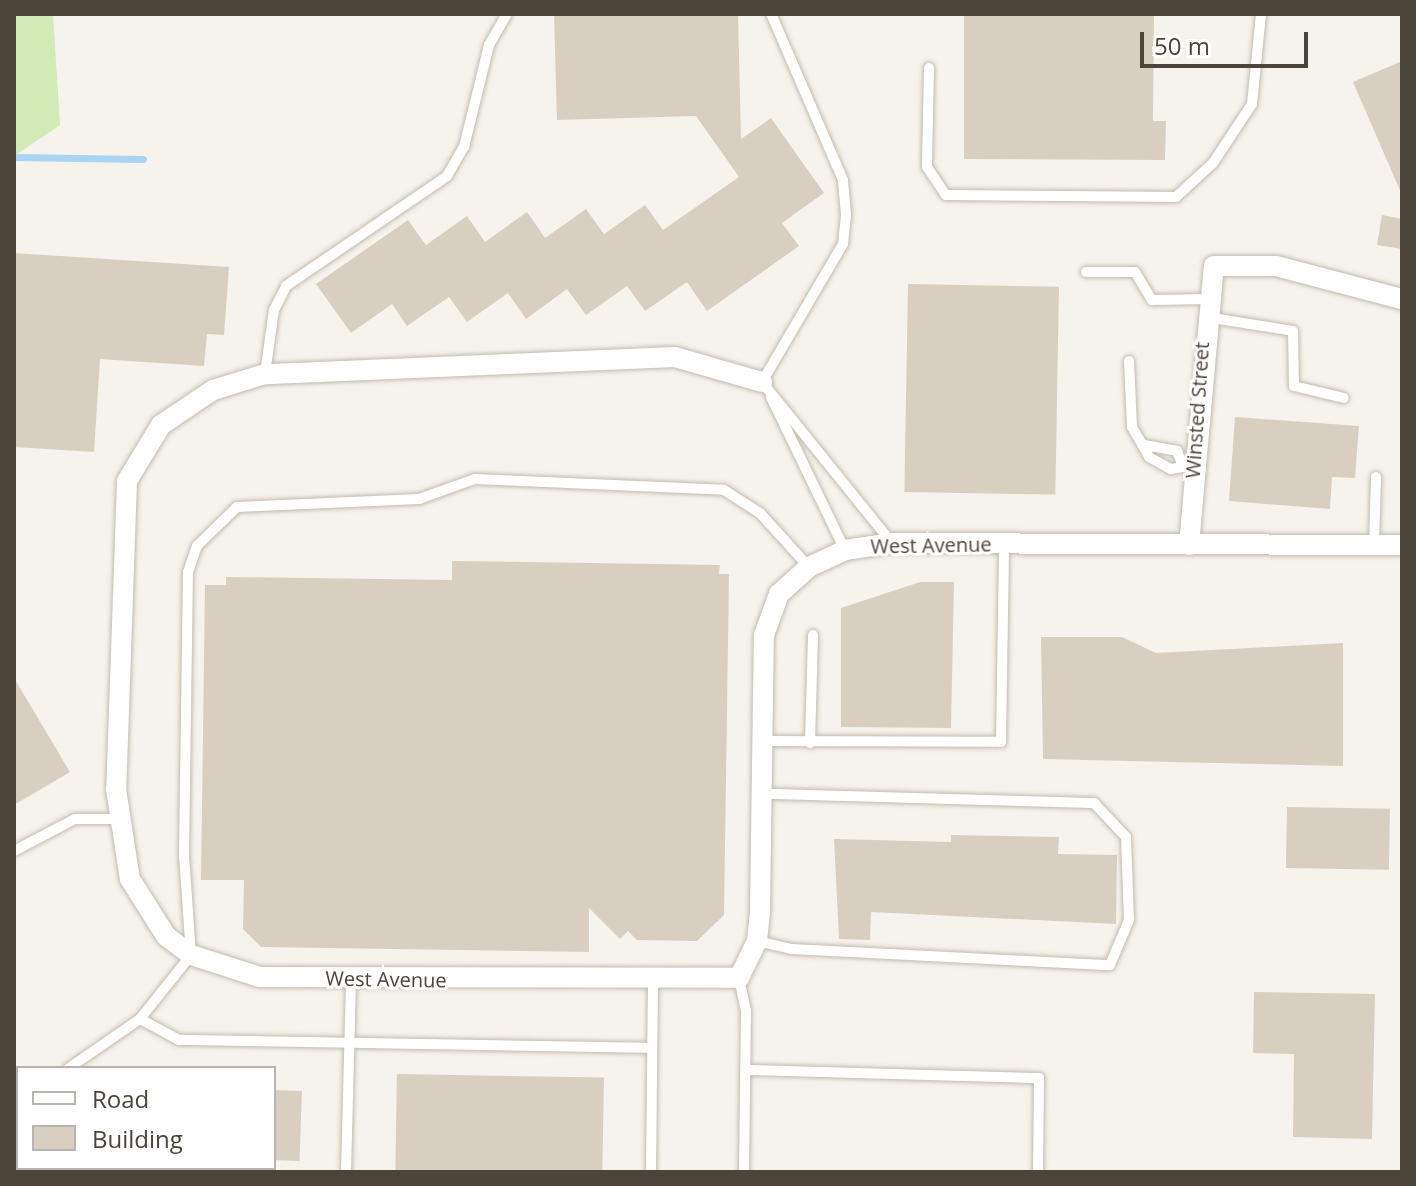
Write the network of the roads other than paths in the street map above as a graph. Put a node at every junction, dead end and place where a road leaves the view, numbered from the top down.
1 (507, 14) edge
2 (771, 14) edge
3 (1261, 14) edge
4 (929, 68) dead end
5 (1086, 272) dead end
6 (1402, 299) edge
7 (1205, 308) junction
8 (1129, 361) dead end
9 (265, 374) junction
10 (762, 382) junction
11 (1344, 398) dead end
12 (1144, 445) junction
13 (1188, 465) junction
14 (1376, 477) dead end
15 (893, 543) junction
16 (1004, 544) junction
17 (1189, 545) junction
18 (1374, 545) junction
19 (1402, 545) edge
20 (845, 550) junction
21 (809, 567) junction
22 (813, 635) dead end
23 (763, 741) junction
24 (810, 743) junction
25 (762, 794) junction
26 (117, 819) junction
27 (14, 851) edge
28 (757, 941) junction
29 (191, 955) junction
30 (739, 978) junction
31 (351, 979) junction
32 (653, 983) junction
33 (140, 1019) junction
34 (354, 1039) junction
35 (652, 1048) junction
36 (72, 1066) edge
37 (746, 1070) junction
38 (346, 1172) edge
39 (651, 1172) edge
40 (744, 1172) edge
41 (1038, 1172) edge

1 - 9 lane
2 - 10 lane
3 - 4 lane
5 - 7 lane
6 - 7 street, Winsted Street
7 - 11 lane
7 - 13 street, Winsted Street
8 - 12 lane
9 - 10 street, West Avenue
9 - 26 street, West Avenue
10 - 15 lane
10 - 20 lane
12 - 13 lane
12 - 13 lane
13 - 17 street, Winsted Street
14 - 18 lane
15 - 16 street, West Avenue
15 - 20 street, West Avenue
16 - 17 street, West Avenue
16 - 24 lane
17 - 18 street, West Avenue
18 - 19 street, West Avenue
20 - 21 street, West Avenue
21 - 23 street, West Avenue
21 - 29 lane
22 - 24 lane
23 - 24 lane
23 - 25 street, West Avenue
25 - 28 street, West Avenue
25 - 28 lane
26 - 27 lane
26 - 29 street, West Avenue
28 - 30 street, West Avenue
29 - 31 street, West Avenue
29 - 33 lane
30 - 32 street, West Avenue
30 - 37 lane
31 - 32 street, West Avenue
31 - 34 lane
32 - 35 lane
33 - 34 lane
33 - 36 lane
34 - 35 lane
34 - 38 lane
35 - 39 lane
37 - 40 lane
37 - 41 lane

